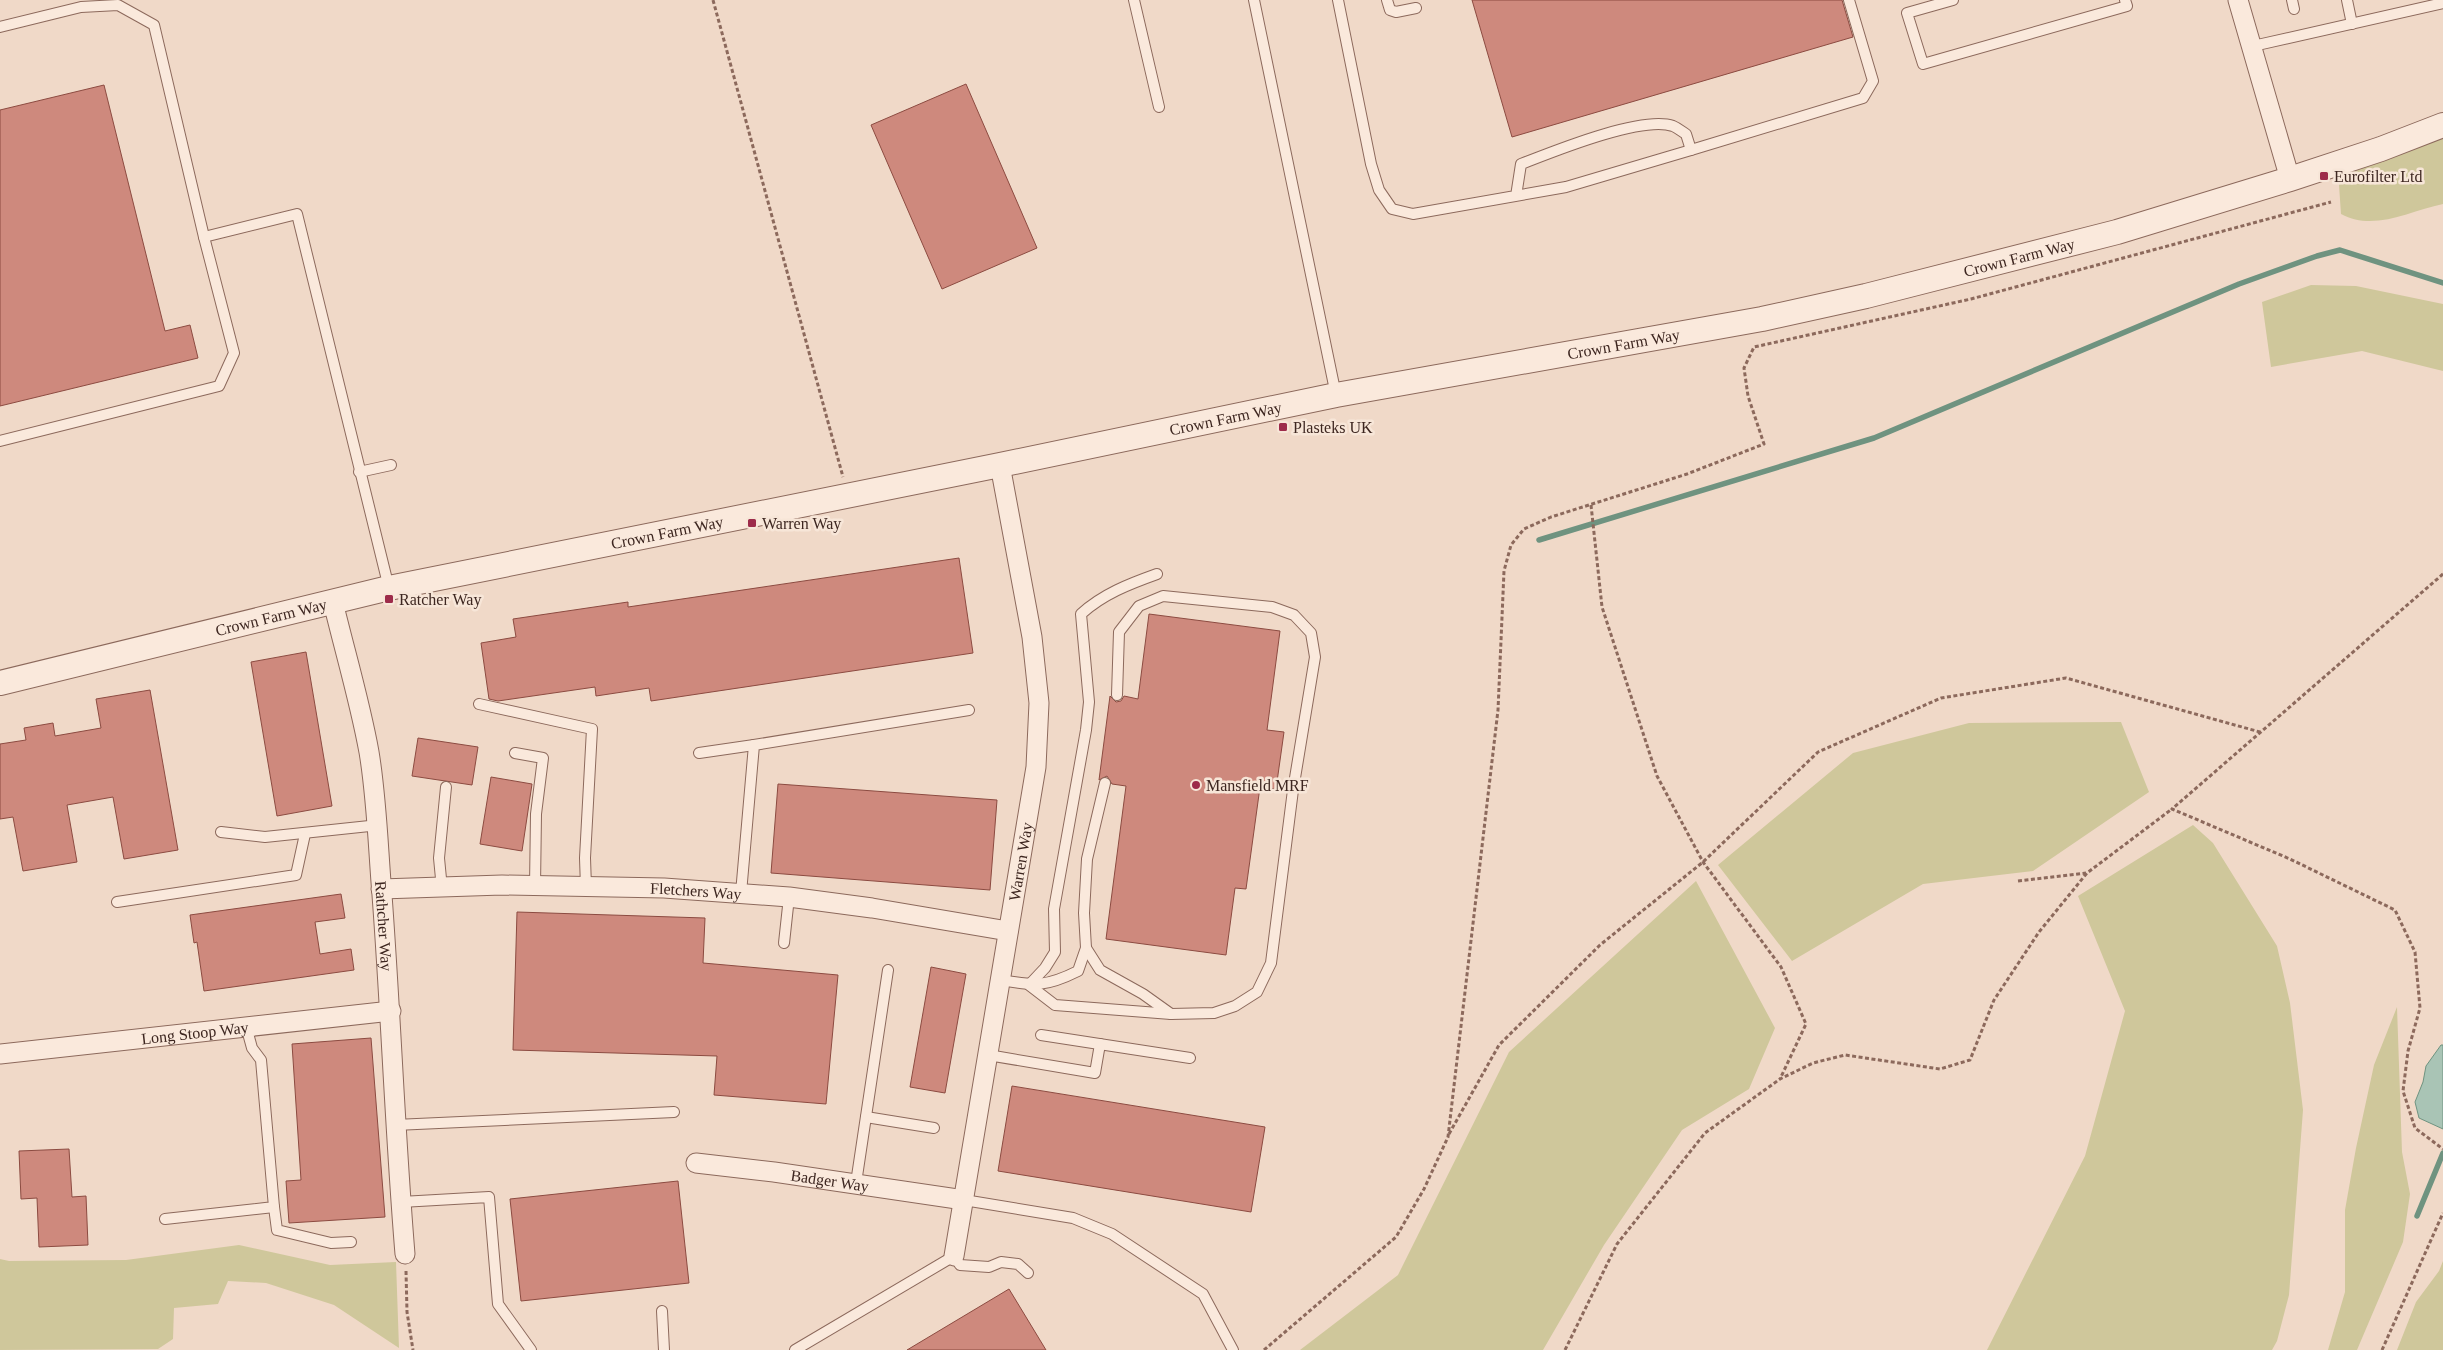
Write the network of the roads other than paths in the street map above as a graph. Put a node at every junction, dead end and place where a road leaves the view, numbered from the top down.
1 (1134, 0) edge
2 (1254, 0) edge
3 (1338, 0) edge
4 (1387, 0) edge
5 (1849, 0) edge
6 (1952, 0) edge
7 (2125, 0) edge
8 (2238, 0) edge
9 (2347, 0) edge
10 (2443, 3) edge
11 (1416, 8) dead end
12 (2352, 24) junction
13 (0, 27) edge
14 (2253, 46) junction
15 (1159, 107) dead end
16 (2443, 125) edge
17 (1691, 150) junction
18 (2290, 180) junction
19 (1516, 196) junction
20 (204, 237) junction
21 (1336, 395) junction
22 (0, 441) edge
23 (391, 465) dead end
24 (1000, 465) junction
25 (359, 472) junction
26 (1157, 574) dead end
27 (389, 588) junction
28 (333, 602) junction
29 (0, 683) edge
30 (1117, 696) dead end
31 (479, 704) dead end
32 (969, 710) dead end
33 (754, 745) junction
34 (515, 753) dead end
35 (698, 753) dead end
36 (1105, 783) dead end
37 (446, 787) dead end
38 (379, 826) junction
39 (221, 832) dead end
40 (305, 834) junction
41 (535, 886) junction
42 (586, 887) junction
43 (381, 889) junction
44 (442, 889) junction
45 (741, 893) junction
46 (789, 897) junction
47 (117, 902) dead end
48 (1008, 931) junction
49 (784, 943) dead end
50 (1086, 948) junction
51 (888, 970) dead end
52 (1001, 980) junction
53 (1029, 985) junction
54 (391, 1011) junction
55 (1171, 1014) junction
56 (246, 1026) junction
57 (1041, 1035) dead end
58 (1100, 1044) junction
59 (0, 1054) edge
60 (988, 1055) junction
61 (1190, 1058) dead end
62 (674, 1112) dead end
63 (866, 1117) junction
64 (395, 1125) junction
65 (934, 1128) dead end
66 (696, 1163) dead end
67 (856, 1183) junction
68 (964, 1200) junction
69 (401, 1202) junction
70 (274, 1207) junction
71 (165, 1220) dead end
72 (351, 1242) dead end
73 (406, 1254) road end
74 (954, 1256) junction
75 (1028, 1273) dead end
76 (662, 1311) dead end
77 (531, 1350) edge
78 (664, 1350) edge
79 (795, 1350) edge
80 (1233, 1350) edge

1 - 15 lane
2 - 21 lane
3 - 19 lane
4 - 11 lane
5 - 17 lane
6 - 7 lane
8 - 14 street
9 - 12 lane
10 - 12 lane
12 - 14 lane
13 - 20 lane
14 - 18 street
16 - 18 street, Crown Farm Way
17 - 19 lane
17 - 19 lane
18 - 21 street, Crown Farm Way
20 - 22 lane
20 - 25 lane
21 - 24 street, Crown Farm Way
23 - 25 lane
24 - 27 street, Crown Farm Way
24 - 48 street, Warren Way
25 - 27 lane
26 - 53 lane
27 - 28 street, Crown Farm Way
28 - 29 street, Crown Farm Way
28 - 38 street, Rathcher Way
30 - 55 lane
31 - 42 lane
32 - 33 lane
33 - 35 lane
33 - 45 lane
34 - 41 lane
36 - 50 lane
37 - 44 lane
38 - 40 lane
38 - 43 street, Rathcher Way
39 - 40 lane
40 - 47 lane
41 - 42 street, Fletchers Way
41 - 44 street, Fletchers Way
42 - 45 street, Fletchers Way
43 - 44 street, Fletchers Way
43 - 54 street, Rathcher Way
45 - 46 street, Fletchers Way
46 - 48 street, Fletchers Way
46 - 49 lane
48 - 52 street, Warren Way
50 - 53 lane
50 - 55 lane
51 - 63 lane
52 - 53 lane
52 - 60 street, Warren Way
53 - 55 lane
54 - 56 street, Long Stoop Way
54 - 64 street, Rathcher Way
56 - 59 street, Long Stoop Way
56 - 70 lane
57 - 58 lane
58 - 60 lane
58 - 61 lane
60 - 68 street, Warren Way
62 - 64 lane
63 - 65 lane
63 - 67 lane
64 - 69 street, Rathcher Way
66 - 67 street, Badger Way
67 - 68 street, Badger Way
68 - 74 street, Warren Way
68 - 80 lane
69 - 73 street, Rathcher Way
69 - 77 lane
70 - 71 lane
70 - 72 lane
74 - 75 lane
74 - 79 lane
76 - 78 lane

